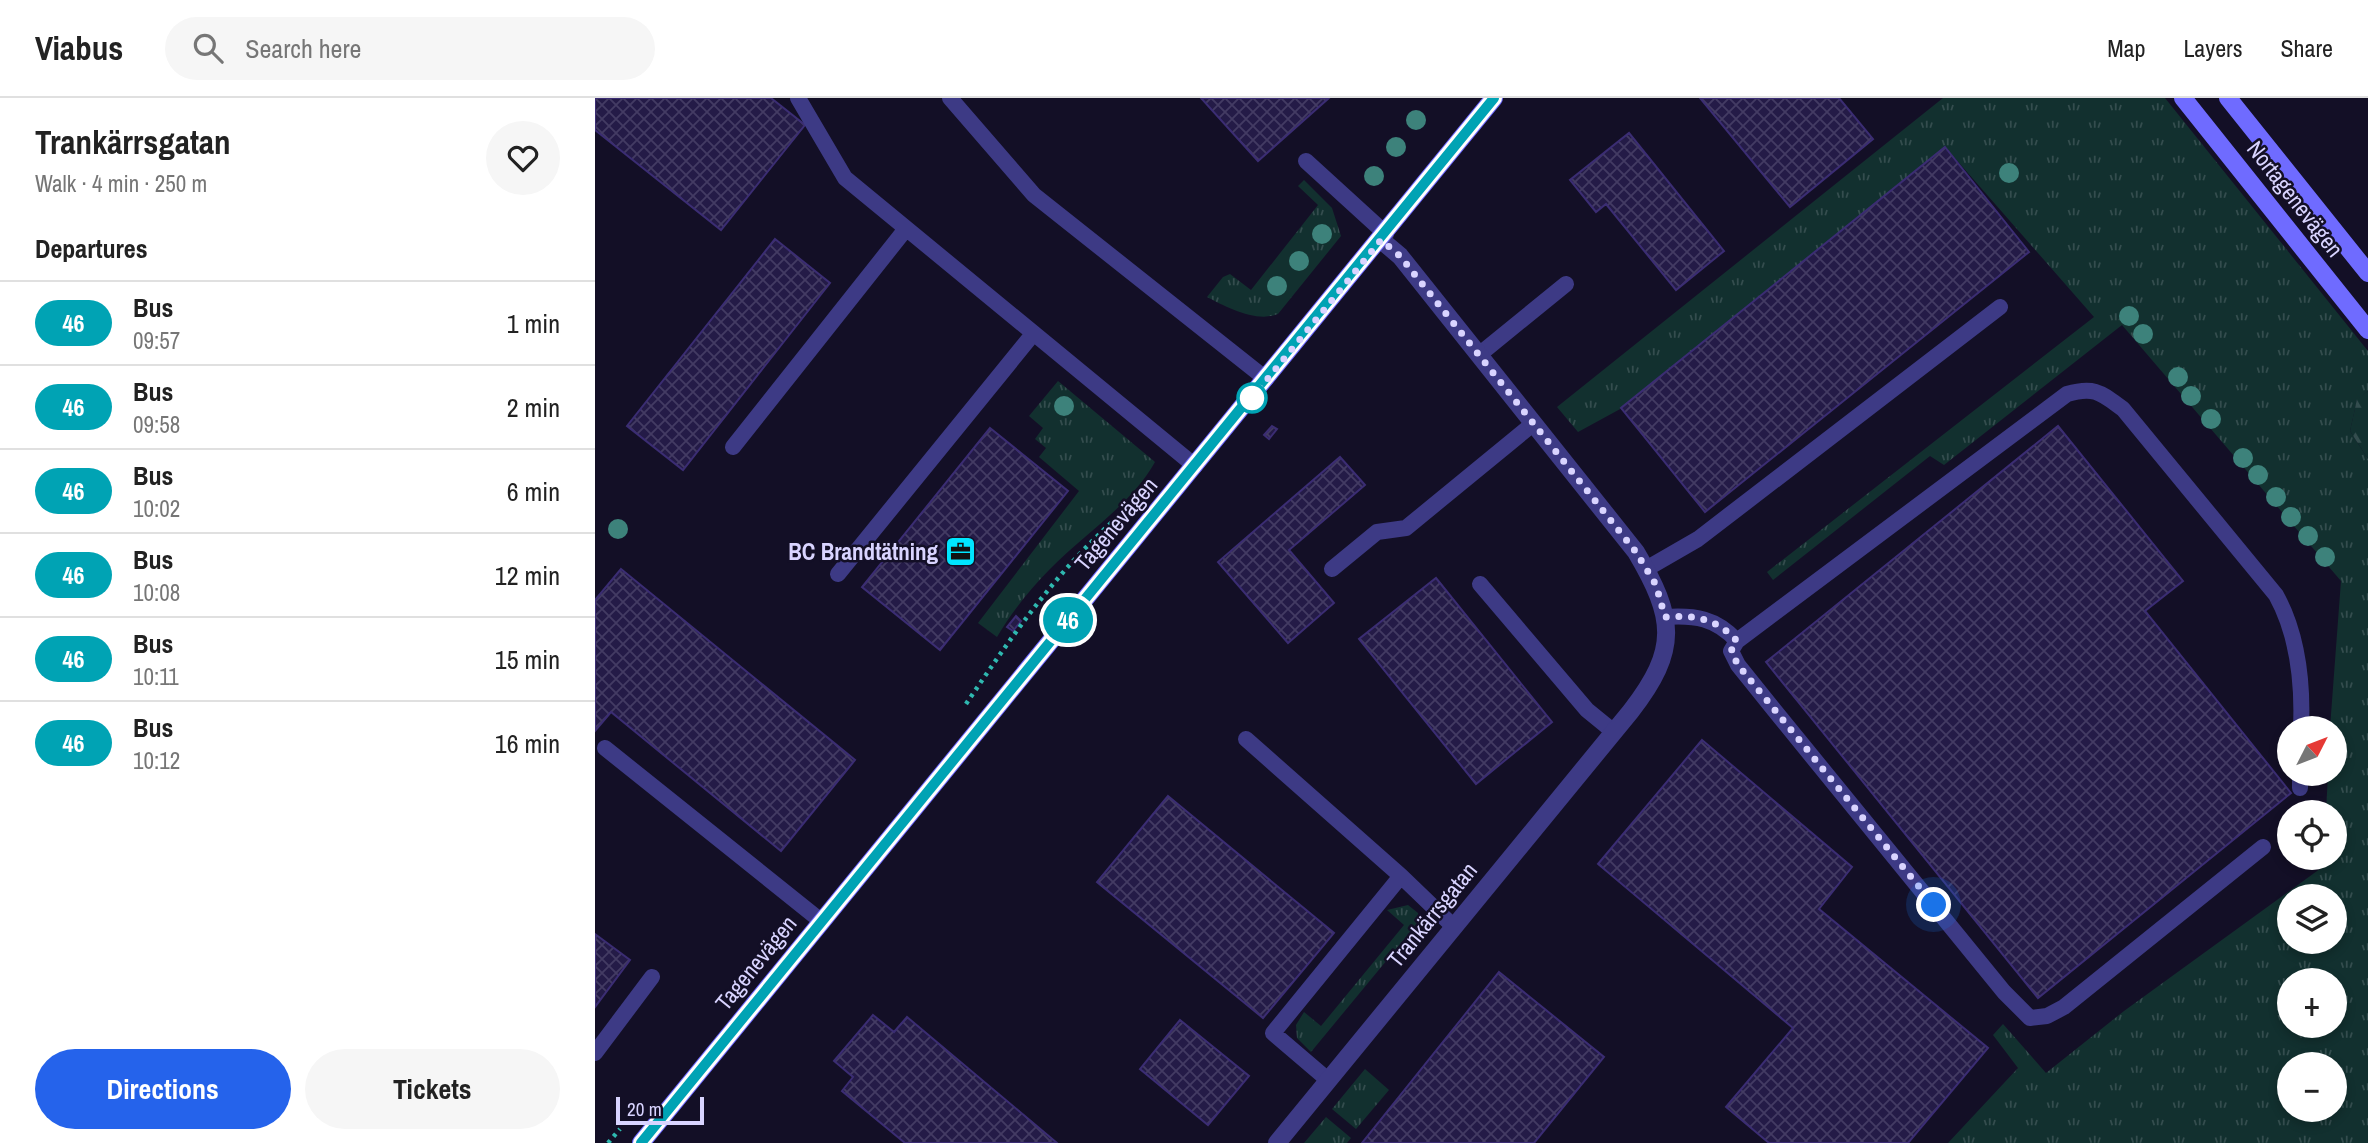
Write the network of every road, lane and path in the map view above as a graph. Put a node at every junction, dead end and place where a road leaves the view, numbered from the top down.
1 (798, 98) edge
2 (950, 98) edge
3 (1494, 98) edge
4 (2183, 98) edge
5 (2228, 98) edge
6 (1306, 160) dead end
7 (905, 230) junction
8 (1383, 237) junction
9 (2368, 273) edge
10 (1566, 284) dead end
11 (2000, 307) dead end
12 (2368, 330) edge
13 (1033, 334) junction
14 (1480, 354) junction
15 (1266, 379) junction
16 (1534, 422) junction
17 (733, 447) dead end
18 (1195, 466) junction
19 (1332, 569) dead end
20 (1646, 569) junction
21 (838, 574) dead end
22 (1481, 584) dead end
23 (1047, 592) dead end
24 (1055, 592) dead end
25 (1665, 617) junction
26 (1737, 641) junction
27 (2301, 716) edge
28 (1614, 732) junction
29 (1246, 739) dead end
30 (605, 748) dead end
31 (2263, 847) dead end
32 (1401, 876) junction
33 (821, 921) junction
34 (1454, 927) junction
35 (652, 977) dead end
36 (595, 1053) edge
37 (1328, 1080) junction
38 (641, 1143) edge
39 (1277, 1143) edge

1 - 7 lane
2 - 15 lane
3 - 8 street, Tagenevägen
4 - 12 street, Nortagenevägen
5 - 9 street, Nortagenevägen
6 - 8 lane
7 - 13 lane
7 - 17 lane
8 - 14 street, Trankärrsgatan
8 - 15 street, Tagenevägen
10 - 14 lane
11 - 20 lane
13 - 18 lane
13 - 21 lane
14 - 16 street, Trankärrsgatan
15 - 18 street, Tagenevägen
16 - 19 lane
16 - 20 street, Trankärrsgatan
18 - 33 street, Tagenevägen
20 - 25 street, Trankärrsgatan
22 - 28 lane
23 - 24 path
25 - 26 lane
25 - 28 street, Trankärrsgatan
26 - 27 lane
26 - 31 lane
28 - 34 street, Trankärrsgatan
29 - 32 lane
30 - 33 lane
32 - 34 lane
32 - 37 lane
33 - 38 street, Tagenevägen
34 - 37 street, Trankärrsgatan
35 - 36 lane
37 - 39 street, Trankärrsgatan

